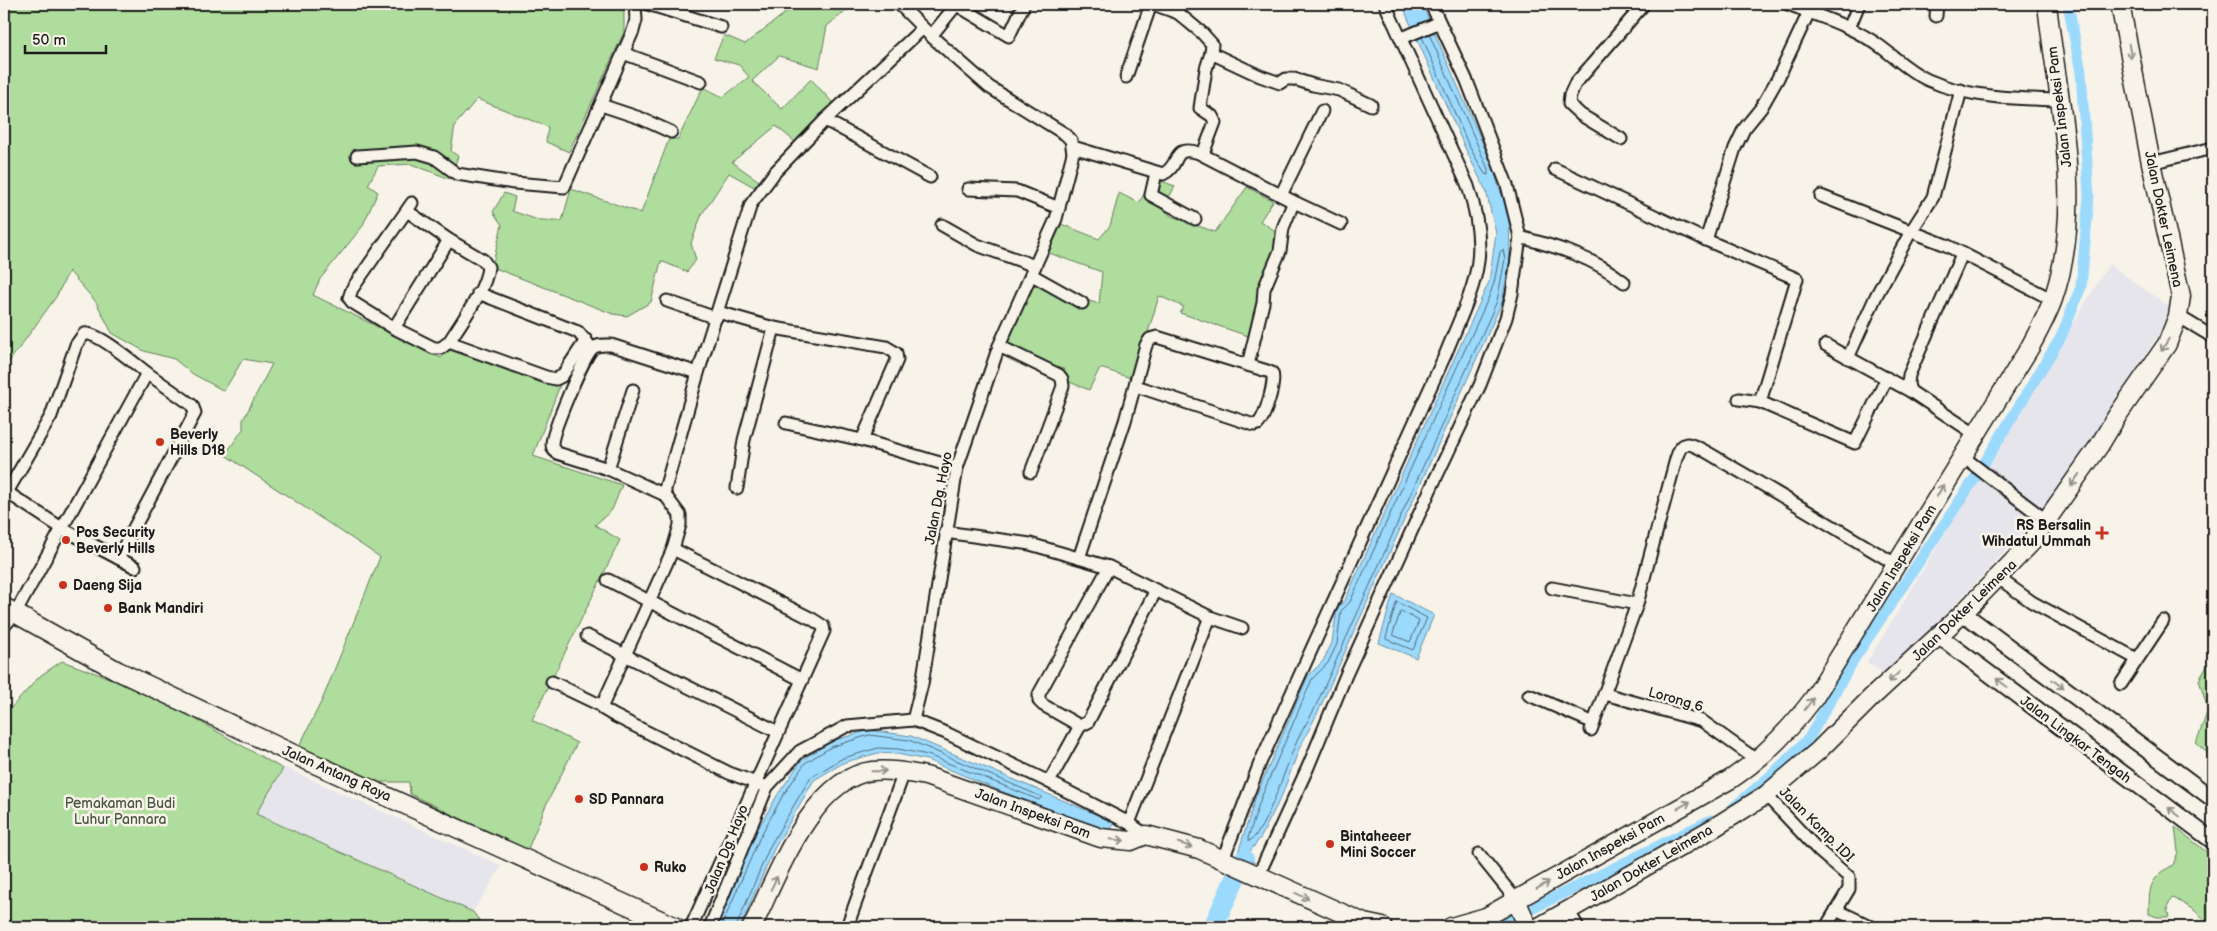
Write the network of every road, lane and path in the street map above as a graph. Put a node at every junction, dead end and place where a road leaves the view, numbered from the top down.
1 (636, 4) edge
2 (648, 4) edge
3 (899, 4) edge
4 (956, 4) edge
5 (1024, 4) edge
6 (1154, 4) edge
7 (1385, 4) edge
8 (1431, 4) edge
9 (1643, 4) edge
10 (1788, 4) edge
11 (1859, 4) edge
12 (1937, 4) edge
13 (2047, 4) edge
14 (2120, 4) edge
15 (1809, 12) junction
16 (1936, 16) dead end
17 (1438, 22) junction
18 (721, 27) dead end
19 (1849, 28) junction
20 (927, 32) junction
21 (1402, 38) junction
22 (623, 53) junction
23 (1211, 53) junction
24 (1126, 76) dead end
25 (702, 82) dead end
26 (1961, 90) junction
27 (2060, 100) junction
28 (600, 105) junction
29 (1371, 105) dead end
30 (1322, 111) dead end
31 (825, 120) junction
32 (671, 132) dead end
33 (1621, 139) dead end
34 (1073, 147) junction
35 (2213, 148) edge
36 (1202, 154) junction
37 (357, 156) dead end
38 (2151, 163) junction
39 (1556, 169) dead end
40 (1156, 173) junction
41 (930, 177) dead end
42 (968, 189) dead end
43 (1281, 195) junction
44 (1821, 196) dead end
45 (1292, 201) junction
46 (1059, 208) junction
47 (1196, 218) dead end
48 (942, 224) dead end
49 (1341, 224) dead end
50 (1910, 233) junction
51 (1520, 236) junction
52 (449, 240) junction
53 (1706, 240) junction
54 (1962, 254) junction
55 (1033, 271) junction
56 (1624, 282) dead end
57 (478, 293) junction
58 (2053, 300) junction
59 (667, 301) dead end
60 (1082, 303) dead end
61 (717, 315) junction
62 (2178, 316) junction
63 (394, 328) junction
64 (774, 328) junction
65 (2213, 337) edge
66 (449, 342) junction
67 (589, 345) junction
68 (1826, 345) dead end
69 (999, 346) junction
70 (1848, 358) junction
71 (1248, 365) junction
72 (698, 373) junction
73 (147, 374) junction
74 (1887, 378) junction
75 (1136, 386) junction
76 (633, 390) dead end
77 (1910, 391) junction
78 (1740, 399) dead end
79 (1760, 402) junction
80 (786, 423) dead end
81 (1976, 434) junction
82 (862, 440) junction
83 (1962, 456) junction
84 (957, 468) junction
85 (608, 469) junction
86 (1031, 472) dead end
87 (736, 488) dead end
88 (665, 495) junction
89 (2047, 521) junction
90 (63, 529) junction
91 (945, 532) junction
92 (673, 550) junction
93 (118, 558) junction
94 (1079, 558) junction
95 (1897, 565) junction
96 (135, 567) dead end
97 (1109, 567) junction
98 (1997, 577) junction
99 (608, 580) dead end
100 (1552, 588) dead end
101 (1155, 592) junction
102 (648, 602) junction
103 (1637, 604) junction
104 (1963, 613) junction
105 (8, 615) edge
106 (1210, 617) junction
107 (2163, 621) dead end
108 (1242, 628) dead end
109 (586, 636) dead end
110 (1939, 636) junction
111 (624, 654) junction
112 (2137, 659) junction
113 (802, 680) junction
114 (552, 682) dead end
115 (2121, 684) dead end
116 (1605, 694) junction
117 (1529, 695) dead end
118 (602, 706) junction
119 (913, 720) junction
120 (1080, 726) junction
121 (778, 732) junction
122 (1758, 761) junction
123 (904, 772) junction
124 (1049, 782) junction
125 (755, 783) junction
126 (767, 787) junction
127 (1766, 795) junction
128 (2213, 799) edge
129 (1129, 823) junction
130 (1146, 835) junction
131 (2213, 841) edge
132 (1479, 854) dead end
133 (1224, 859) junction
134 (1258, 876) junction
135 (1516, 900) junction
136 (1568, 910) junction
137 (1836, 910) junction
138 (676, 927) edge
139 (691, 927) edge
140 (710, 927) edge
141 (752, 927) edge
142 (847, 927) edge
143 (1383, 927) edge
144 (1451, 927) edge
145 (1528, 927) edge
146 (1539, 927) edge
147 (1578, 927) edge
148 (1826, 927) edge
149 (1872, 927) edge

1 - 22 street
2 - 18 street
3 - 20 street
4 - 5 street
4 - 20 street
6 - 23 street
6 - 24 street
7 - 21 street
8 - 17 street
9 - 33 street
10 - 15 street
11 - 19 street
12 - 16 street
13 - 27 main road, Jalan Inspeksi Pam
14 -> 38 main road, Jalan Dokter Leimena
15 - 19 street
15 - 53 street
17 - 21 street
17 - 51 street
19 - 26 street
20 - 31 street
20 - 34 street
21 - 133 street
22 - 25 street
22 - 28 street
23 - 29 street
23 - 36 street
26 - 27 street
26 - 50 street
27 - 58 main road, Jalan Inspeksi Pam
28 - 32 street
28 - 37 street
30 - 43 street
31 - 41 street
31 - 61 street
34 - 40 street
34 - 46 street, Jalan Dg. Hayo
35 - 38 street
36 - 40 street
36 - 43 street
38 - 62 main road, Jalan Dokter Leimena
39 - 53 street
40 - 47 street
42 - 46 street
43 - 45 street
44 - 50 street
45 - 49 street
45 - 71 street
46 - 55 street, Jalan Dg. Hayo
48 - 55 street
50 - 54 street
50 - 70 street
51 - 56 street
51 - 134 street
52 - 57 street
52 - 63 street
52 - 63 street
53 - 79 street
54 - 58 street
54 - 77 street
55 - 60 street
55 - 69 street, Jalan Dg. Hayo
57 - 66 street
57 - 67 street
58 - 81 main road, Jalan Inspeksi Pam
59 - 61 street
61 - 64 street
61 - 72 street
62 - 65 street
62 -> 89 main road, Jalan Dokter Leimena
63 - 66 street
64 - 82 street
64 - 87 street
66 - 67 street
67 - 72 street
67 - 85 street
68 - 70 street
69 - 84 street, Jalan Dg. Hayo
69 - 86 street
70 - 74 street
71 - 75 street
71 - 75 street
72 - 88 street
73 - 90 street
73 - 90 street
73 - 93 street
74 - 77 street
74 - 79 street
75 - 94 street
76 - 85 street
77 - 81 street
78 - 79 street
80 - 82 street
81 - 83 main road, Jalan Inspeksi Pam
82 - 84 street
83 - 89 street
95 -> 83 main road, Jalan Inspeksi Pam
84 - 91 street, Jalan Dg. Hayo
85 - 88 street
88 - 92 street
89 - 98 main road, Jalan Dokter Leimena
90 - 93 street
90 - 105 street
91 - 94 street
91 - 119 street, Jalan Dg. Hayo
92 - 102 street
92 - 113 street
93 - 96 street
94 - 97 street
95 - 103 street
122 -> 95 main road, Jalan Inspeksi Pam
97 - 101 street
97 - 120 street
98 - 104 main road, Jalan Dokter Leimena
98 - 112 street
99 - 102 street
100 - 103 street
101 - 106 street
101 - 120 street
102 - 111 street
102 - 113 street
103 - 116 street
104 - 110 main road, Jalan Dokter Leimena
104 -> 128 main road
105 - 138 main road, Jalan Antang Raya
106 - 108 street
106 - 129 street
107 - 112 street
109 - 111 street
110 -> 127 main road, Jalan Dokter Leimena
131 -> 110 main road, Jalan Lingkar Tengah
111 - 118 street
111 - 121 street
112 - 115 street
113 - 121 street
114 - 118 street
116 - 117 street
116 - 122 street, Lorong 6
118 - 125 street
119 - 124 street
119 - 126 street, Jalan Dg. Hayo
120 - 124 street
121 - 125 street
135 -> 122 main road, Jalan Inspeksi Pam
123 -> 130 main road, Jalan Inspeksi Pam
141 -> 123 main road, Jalan Inspeksi Pam
123 - 142 street
124 - 129 street
125 - 126 street
125 - 139 street
126 - 140 street, Jalan Dg. Hayo
127 - 136 main road, Jalan Dokter Leimena
127 - 137 street, Jalan Komp. IDI
129 - 130 street
130 -> 133 main road, Jalan Inspeksi Pam
132 - 135 street
133 - 134 main road, Jalan Inspeksi Pam
134 -> 143 main road, Jalan Inspeksi Pam
135 - 144 main road, Jalan Inspeksi Pam
135 - 145 main road
136 - 146 main road, Jalan Dokter Leimena
136 - 147 street
137 - 148 street, Jalan Komp. IDI
137 - 149 street

